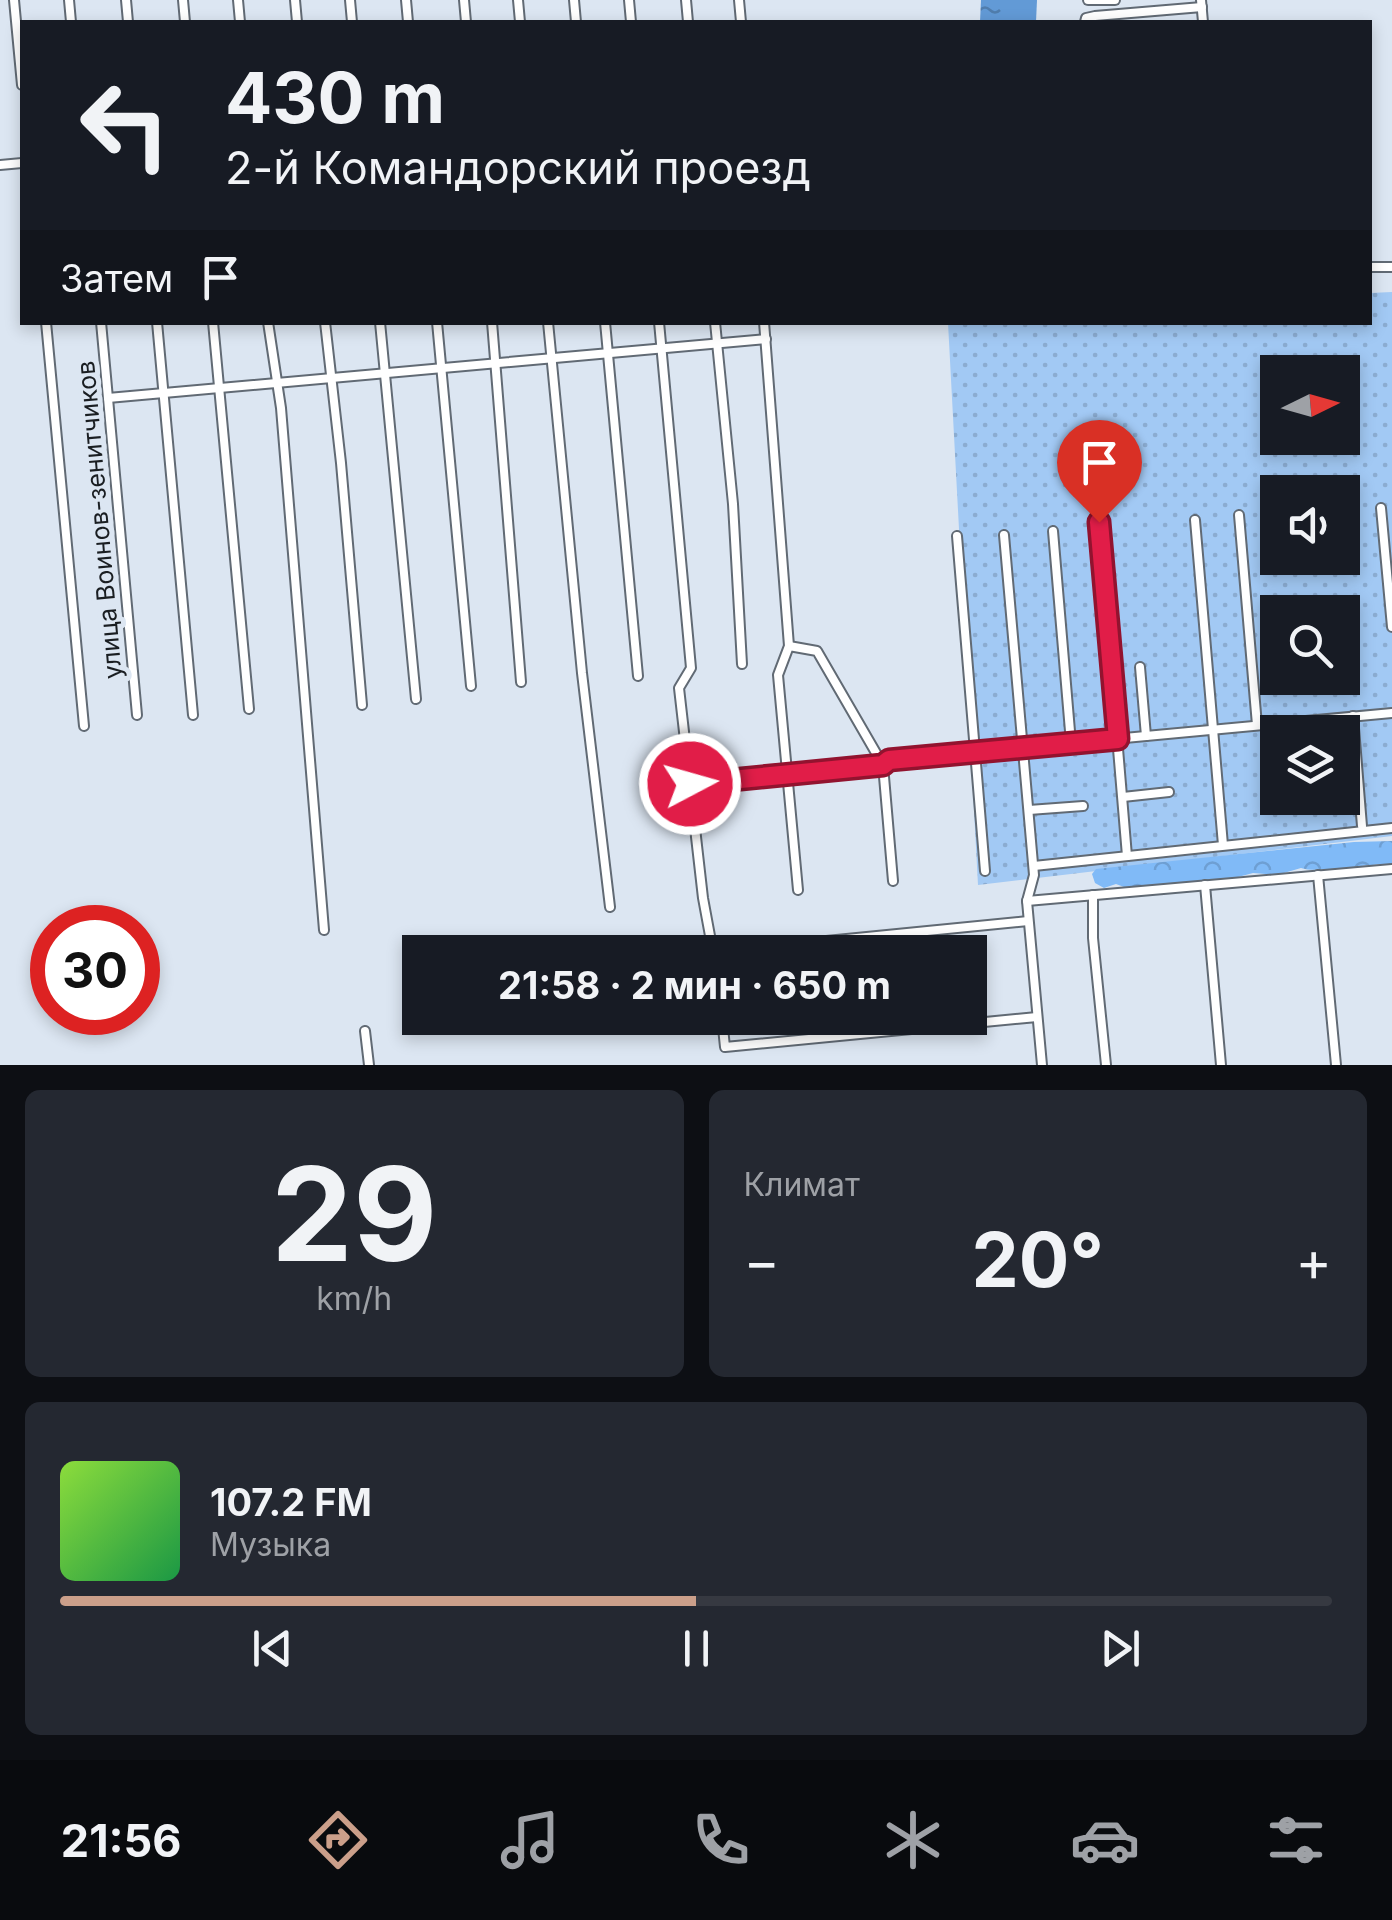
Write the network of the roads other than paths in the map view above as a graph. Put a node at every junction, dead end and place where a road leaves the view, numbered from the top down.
1 (14, 0) edge
2 (1088, 0) edge
3 (1115, 0) edge
4 (1202, 4) edge
5 (1086, 20) edge
6 (20, 63) edge
7 (46, 325) edge
8 (101, 325) edge
9 (158, 325) edge
10 (213, 325) edge
11 (268, 325) edge
12 (325, 325) edge
13 (380, 325) edge
14 (437, 325) edge
15 (492, 325) edge
16 (548, 325) edge
17 (604, 325) edge
18 (659, 325) edge
19 (715, 325) edge
20 (764, 325) edge
21 (766, 339) junction
22 (717, 344) junction
23 (662, 348) junction
24 (608, 353) junction
25 (552, 358) junction
26 (496, 363) junction
27 (441, 368) junction
28 (385, 373) junction
29 (330, 378) junction
30 (275, 383) junction
31 (219, 388) junction
32 (164, 393) junction
33 (108, 398) junction
34 (1381, 508) dead end
35 (1239, 515) dead end
36 (1194, 520) dead end
37 (1099, 522) dead end
38 (1053, 530) dead end
39 (957, 536) dead end
40 (1004, 536) dead end
41 (1392, 627) edge
42 (789, 646) junction
43 (742, 664) dead end
44 (1140, 667) dead end
45 (638, 676) dead end
46 (521, 682) dead end
47 (472, 686) dead end
48 (416, 699) dead end
49 (362, 704) dead end
50 (249, 710) dead end
51 (1392, 713) edge
52 (193, 714) dead end
53 (136, 715) dead end
54 (1360, 715) edge
55 (1257, 725) junction
56 (1260, 725) edge
57 (84, 726) dead end
58 (1212, 729) junction
59 (1146, 736) junction
60 (1118, 739) junction
61 (1071, 743) junction
62 (1024, 748) junction
63 (975, 752) junction
64 (883, 765) junction
65 (787, 774) junction
66 (690, 784) junction
67 (1169, 792) dead end
68 (1124, 797) junction
69 (1360, 802) edge
70 (1082, 806) dead end
71 (1029, 810) junction
72 (1362, 826) dead end
73 (1392, 828) edge
74 (1223, 846) junction
75 (1127, 856) junction
76 (1034, 866) junction
77 (1392, 868) edge
78 (985, 872) dead end
79 (1318, 875) junction
80 (893, 882) dead end
81 (1205, 885) junction
82 (798, 890) dead end
83 (1093, 895) junction
84 (1027, 902) junction
85 (610, 907) dead end
86 (1028, 921) junction
87 (324, 930) dead end
88 (710, 935) edge
89 (887, 935) edge
90 (1038, 1017) junction
91 (987, 1022) edge
92 (365, 1031) dead end
93 (724, 1035) edge
94 (850, 1035) edge
95 (368, 1065) edge
96 (1042, 1065) edge
97 (1106, 1065) edge
98 (1221, 1065) edge
99 (1336, 1065) edge

1 - 6 street
2 - 3 street
4 - 5 street
7 - 57 street
8 - 33 street, улица Воинов-зенитчиков
9 - 32 street
10 - 31 street
11 - 30 street
12 - 29 street
13 - 28 street
14 - 27 street
15 - 26 street
16 - 25 street
17 - 24 street
18 - 23 street
19 - 22 street
20 - 21 street
21 - 22 street
21 - 42 street
22 - 23 street
22 - 43 street
23 - 24 street
23 - 66 street
24 - 25 street
24 - 45 street
25 - 26 street
25 - 85 street
26 - 27 street
26 - 46 street
27 - 28 street
27 - 47 street
28 - 29 street
28 - 48 street
29 - 30 street
29 - 49 street
30 - 31 street
30 - 87 street
31 - 32 street
31 - 50 street
32 - 33 street
32 - 52 street
33 - 53 street, улица Воинов-зенитчиков
34 - 41 street
35 - 55 street
36 - 58 street
37 - 60 street
38 - 61 street
39 - 63 street
40 - 62 street
42 - 64 street
42 - 65 street
44 - 59 street
51 - 54 street
55 - 56 street
55 - 58 street
58 - 59 street
58 - 74 street
59 - 60 street
60 - 61 street
60 - 68 street
61 - 62 street
62 - 63 street
62 - 71 street
63 - 64 street
63 - 78 street
64 - 65 street
64 - 80 street
65 - 66 street
65 - 82 street
66 - 88 street
67 - 68 street
68 - 75 street
69 - 72 street
70 - 71 street
71 - 76 street
73 - 74 street
74 - 75 street
75 - 76 street
76 - 84 street
77 - 79 street
79 - 81 street
79 - 99 street
81 - 83 street
81 - 98 street
83 - 84 street
83 - 97 street
84 - 86 street
86 - 89 street
86 - 90 street
90 - 91 street
90 - 96 street
92 - 95 street
93 - 94 street

